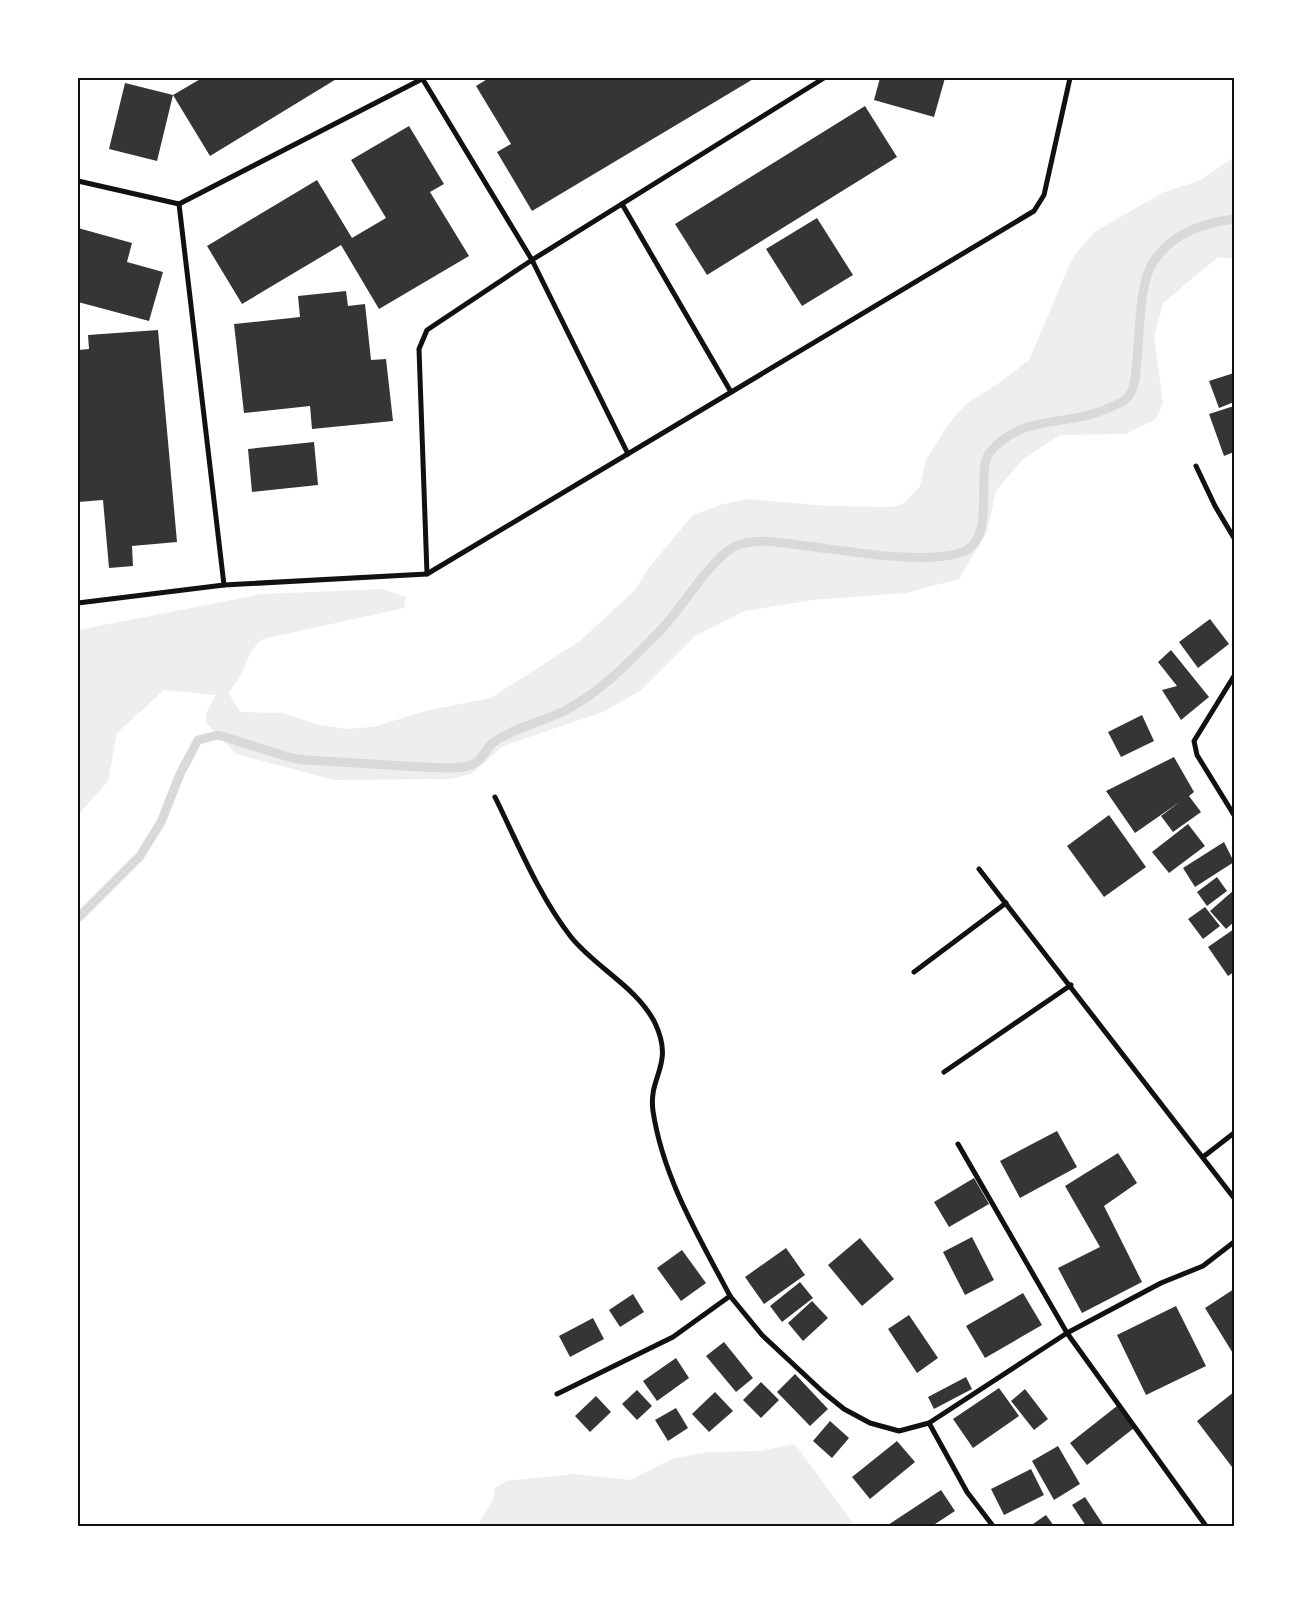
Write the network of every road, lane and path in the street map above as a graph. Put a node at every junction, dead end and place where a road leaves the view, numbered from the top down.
1 (423, 78) edge
2 (824, 78) edge
3 (1070, 78) edge
4 (78, 181) edge
5 (179, 204) junction
6 (622, 204) junction
7 (532, 260) junction
8 (731, 392) junction
9 (628, 454) junction
10 (1196, 466) dead end
11 (1234, 538) edge
12 (427, 574) junction
13 (224, 585) junction
14 (78, 602) edge
15 (1234, 676) edge
16 (494, 797) dead end
17 (1234, 815) edge
18 (979, 869) dead end
19 (1006, 903) junction
20 (914, 972) dead end
21 (1071, 985) junction
22 (944, 1072) dead end
23 (1234, 1133) edge
24 (958, 1144) dead end
25 (1203, 1157) junction
26 (1234, 1198) edge
27 (1234, 1242) edge
28 (730, 1296) junction
29 (1067, 1333) junction
30 (557, 1394) dead end
31 (929, 1423) junction
32 (993, 1526) edge
33 (1206, 1526) edge

1 - 5 street
1 - 7 street
2 - 6 street
3 - 8 street
4 - 5 street
5 - 13 street
6 - 7 street
6 - 8 street
7 - 9 street
7 - 12 street
8 - 9 street
9 - 12 street
10 - 11 street
12 - 13 street
13 - 14 street
15 - 17 street
16 - 28 street
18 - 19 street
19 - 20 street
19 - 21 street
21 - 22 street
21 - 25 street
23 - 25 street
24 - 29 street
25 - 26 street
27 - 29 street
28 - 30 street
28 - 31 street
29 - 31 street
29 - 33 street
31 - 32 street

